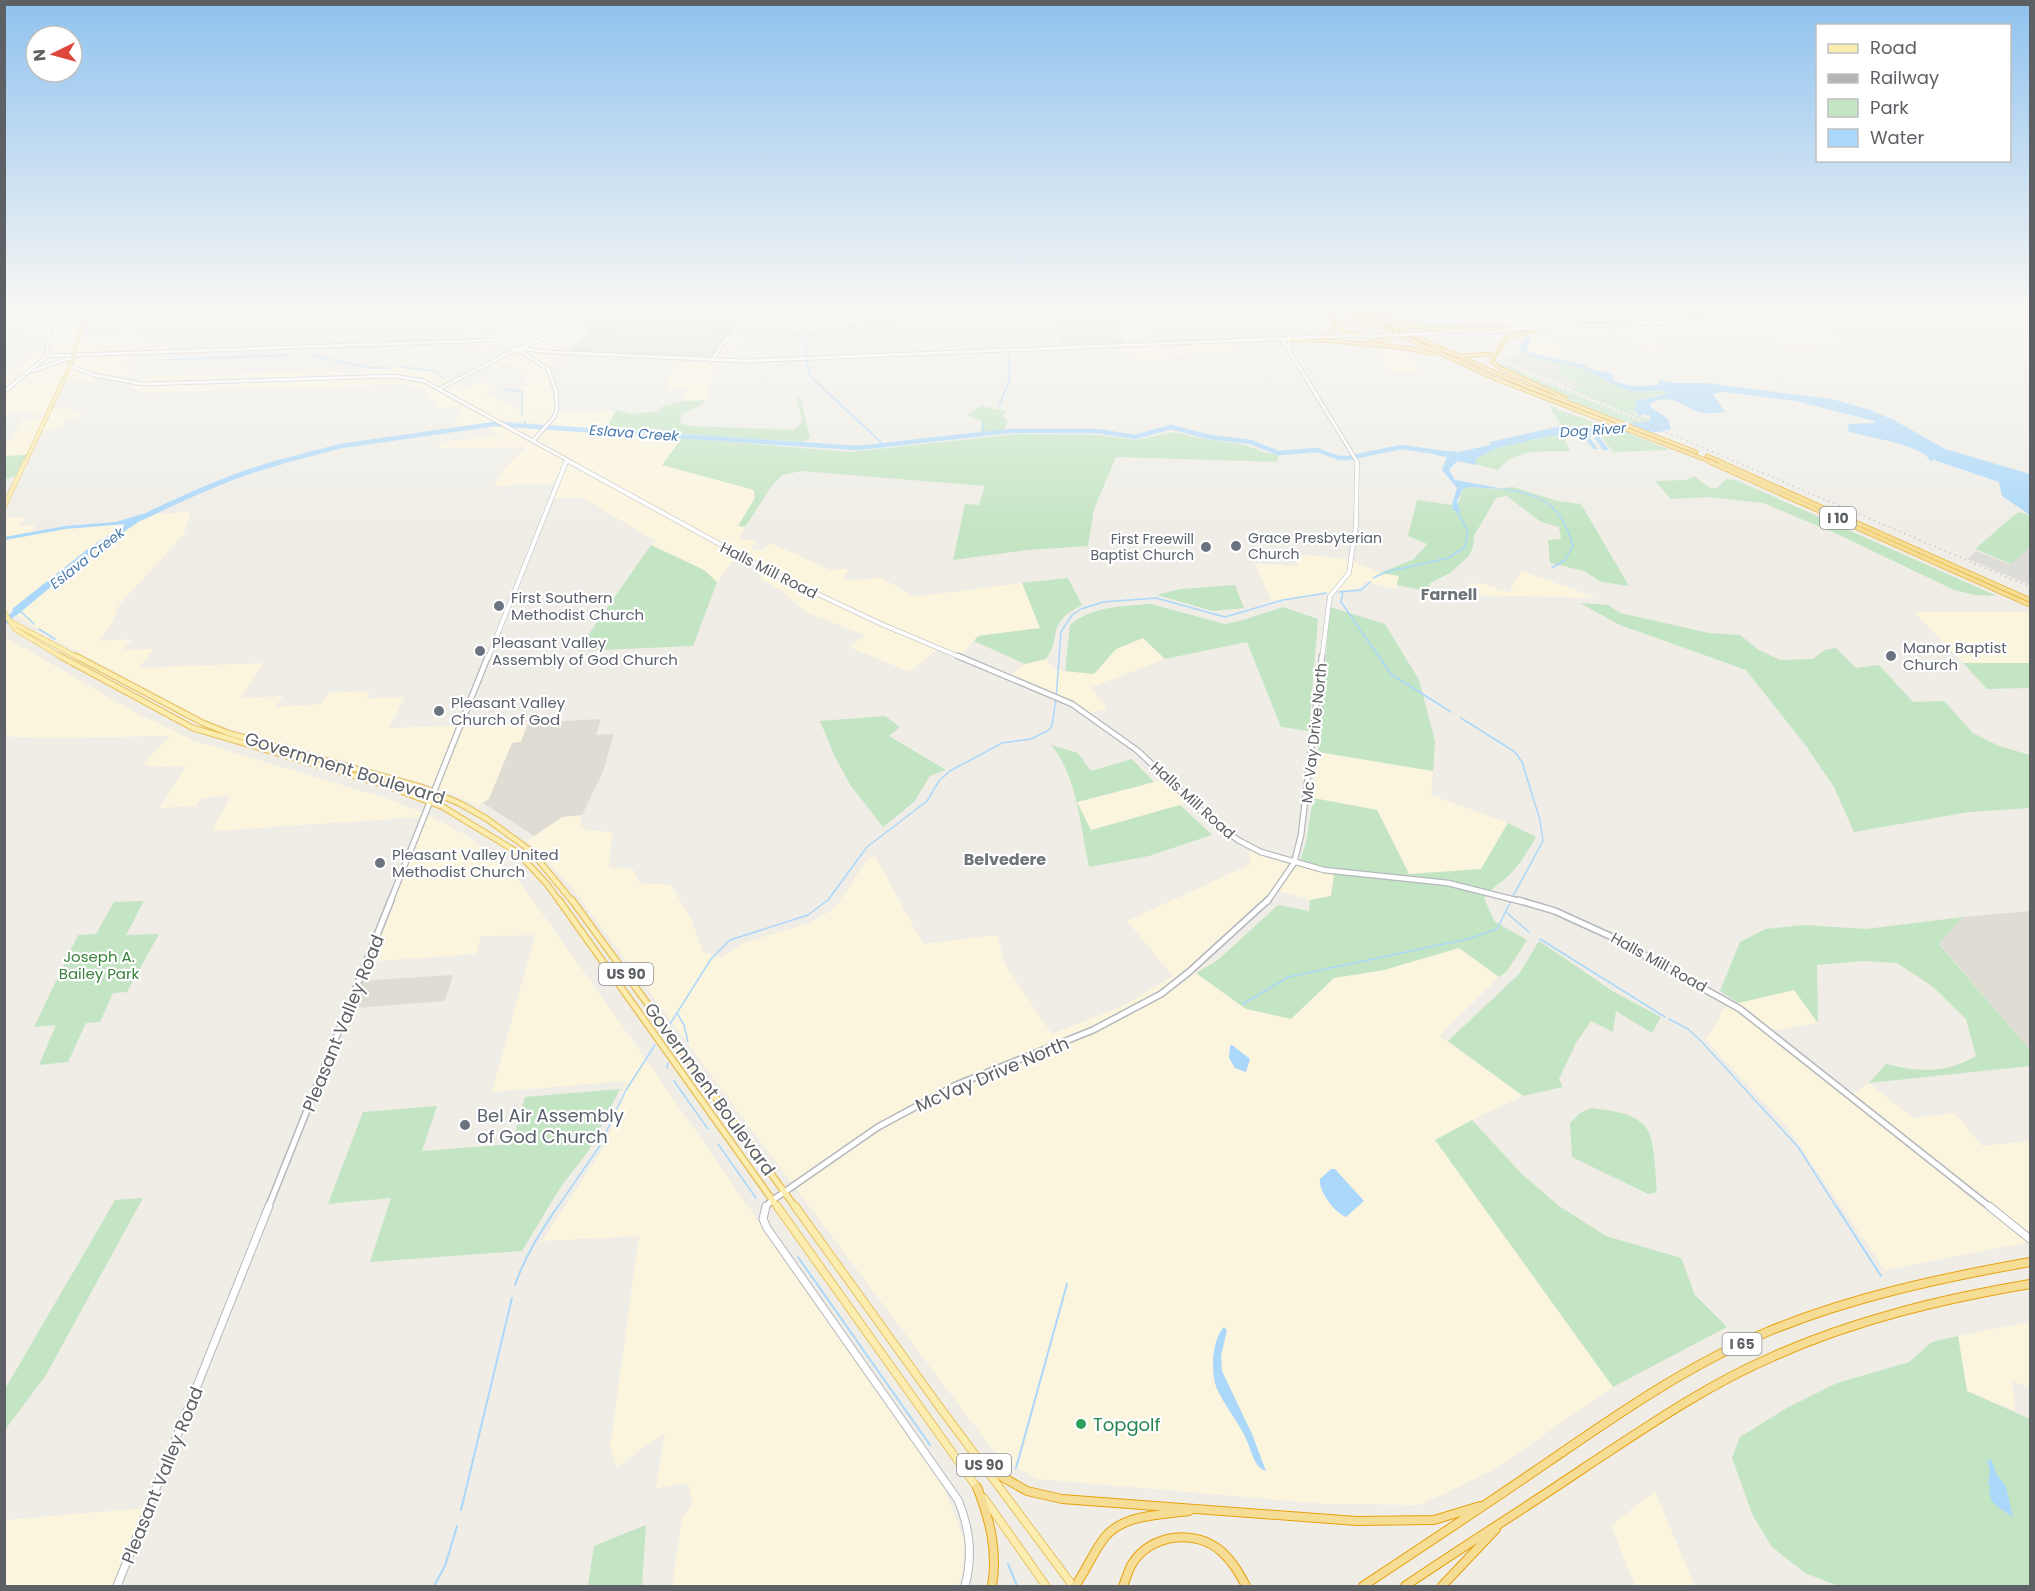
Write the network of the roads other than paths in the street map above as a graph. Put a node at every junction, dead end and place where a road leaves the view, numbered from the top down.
1 (17, 381) edge
2 (63, 381) edge
3 (125, 381) edge
4 (226, 381) edge
5 (423, 381) edge
6 (455, 381) edge
7 (551, 381) edge
8 (1310, 381) edge
9 (1502, 381) edge
10 (1516, 381) edge
11 (1528, 381) edge
12 (439, 389) junction
13 (4, 392) edge
14 (1609, 420) junction
15 (545, 430) junction
16 (533, 441) junction
17 (544, 447) junction
18 (567, 460) junction
19 (4, 507) edge
20 (2031, 600) edge
21 (2030, 605) edge
22 (6, 614) edge
23 (13, 623) junction
24 (435, 793) junction
25 (431, 801) junction
26 (1294, 863) junction
27 (1185, 976) joint
28 (784, 1192) junction
29 (774, 1199) junction
30 (2031, 1239) edge
31 (2031, 1262) edge
32 (2031, 1284) edge
33 (986, 1467) junction
34 (976, 1487) junction
35 (1487, 1503) junction
36 (1200, 1509) junction
37 (1498, 1525) junction
38 (117, 1587) edge
39 (965, 1587) edge
40 (992, 1587) edge
41 (1046, 1587) edge
42 (1074, 1587) edge
43 (1123, 1587) edge
44 (1246, 1587) edge
45 (1363, 1587) edge
46 (1406, 1587) edge
47 (1442, 1587) edge

1 - 13 street
2 - 19 main road
3 - 4 street, Halls Mill Road
5 - 12 street, Halls Mill Road
6 - 12 street
7 - 15 street
8 - 26 street, Mc Vay Drive North
9 - 14 highway, I 10
10 - 14 highway, I 10
11 - 14 highway, bridge
12 - 16 street, Halls Mill Road
14 - 20 highway, I 10
14 - 21 highway, I 10
15 - 16 street
15 - 17 street
16 - 17 street, Halls Mill Road
17 - 18 street, Halls Mill Road
18 - 24 street, Pleasant Valley Road
18 - 26 street, Halls Mill Road
22 - 23 main road, Government Boulevard / US 90
23 - 24 main road, Government Boulevard / US 90
23 - 25 main road, Government Boulevard / US 90
24 - 25 street, Pleasant Valley Road
24 - 28 main road, Government Boulevard / US 90
25 - 29 main road, Government Boulevard / US 90
25 - 38 street, Pleasant Valley Road
26 - 27 street, Mc Vay Drive North
26 - 30 street, Halls Mill Road
27 - 28 street, McVay Drive North
28 - 29 street, McVay Drive North
28 - 33 main road, Government Boulevard / US 90
29 - 34 main road, Government Boulevard / US 90
29 - 39 street
31 - 35 highway, I 65
32 - 37 highway, I 65
33 - 36 highway
33 - 42 main road, Government Boulevard / US 90
34 - 40 highway
34 - 41 main road, Government Boulevard / US 90
35 - 36 highway
35 - 45 highway, I 65
36 - 42 highway
37 - 46 highway, I 65
37 - 47 highway
43 - 44 highway

